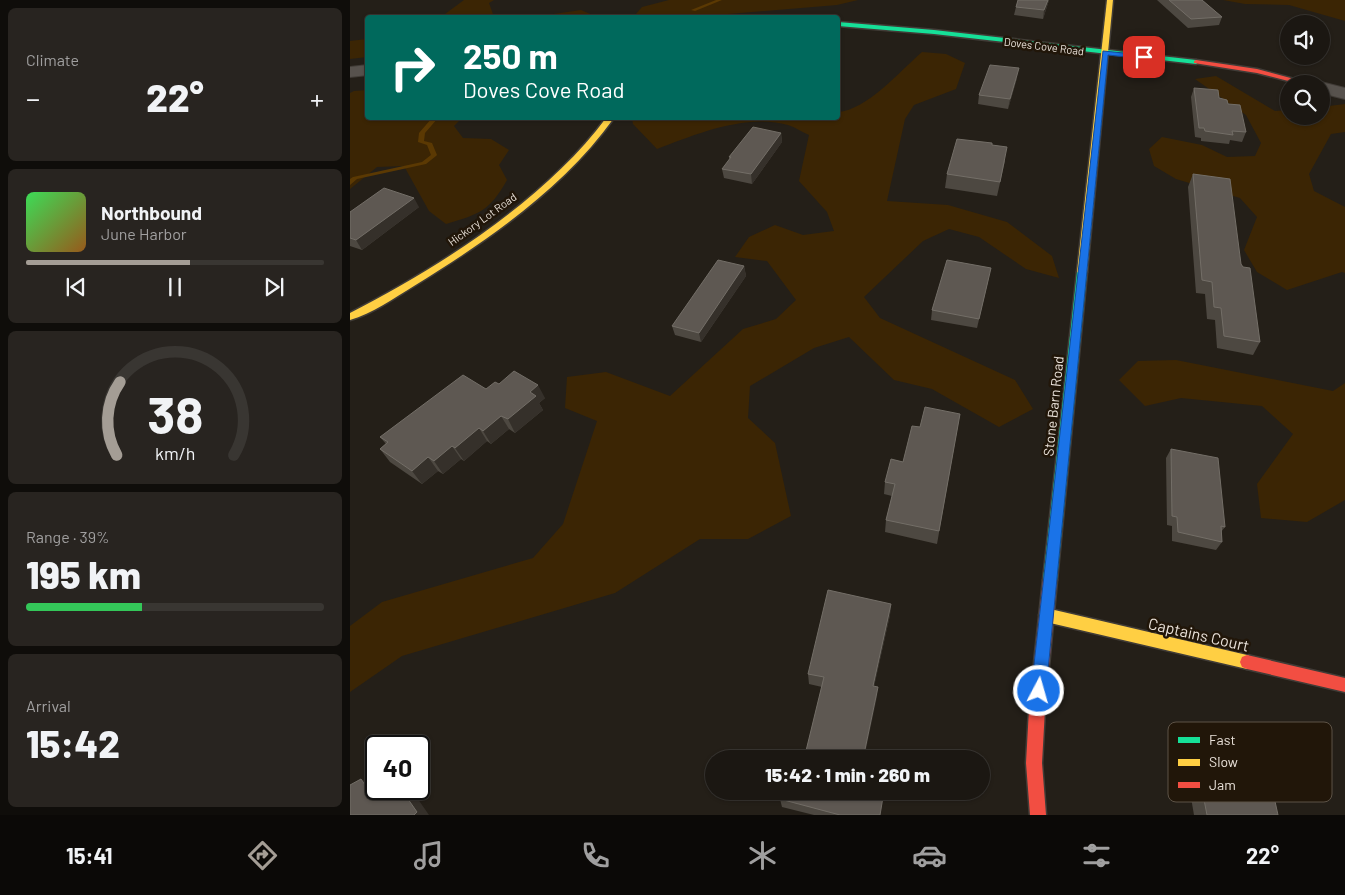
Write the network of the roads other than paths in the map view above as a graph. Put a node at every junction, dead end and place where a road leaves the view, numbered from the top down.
1 (1110, 0) edge
2 (840, 24) edge
3 (1105, 53) junction
4 (365, 70) edge
5 (350, 72) edge
6 (1280, 78) edge
7 (1330, 90) edge
8 (1345, 94) edge
9 (609, 120) edge
10 (350, 317) edge
11 (1046, 615) junction
12 (1345, 685) edge
13 (1038, 815) edge

1 - 3 street, Stone Barn Road
2 - 3 street, Doves Cove Road
3 - 6 street, Doves Cove Road
3 - 11 street, Stone Barn Road
4 - 5 street
7 - 8 street
9 - 10 street, Hickory Lot Road
11 - 12 street, Captains Court
11 - 13 street, Stone Barn Road

